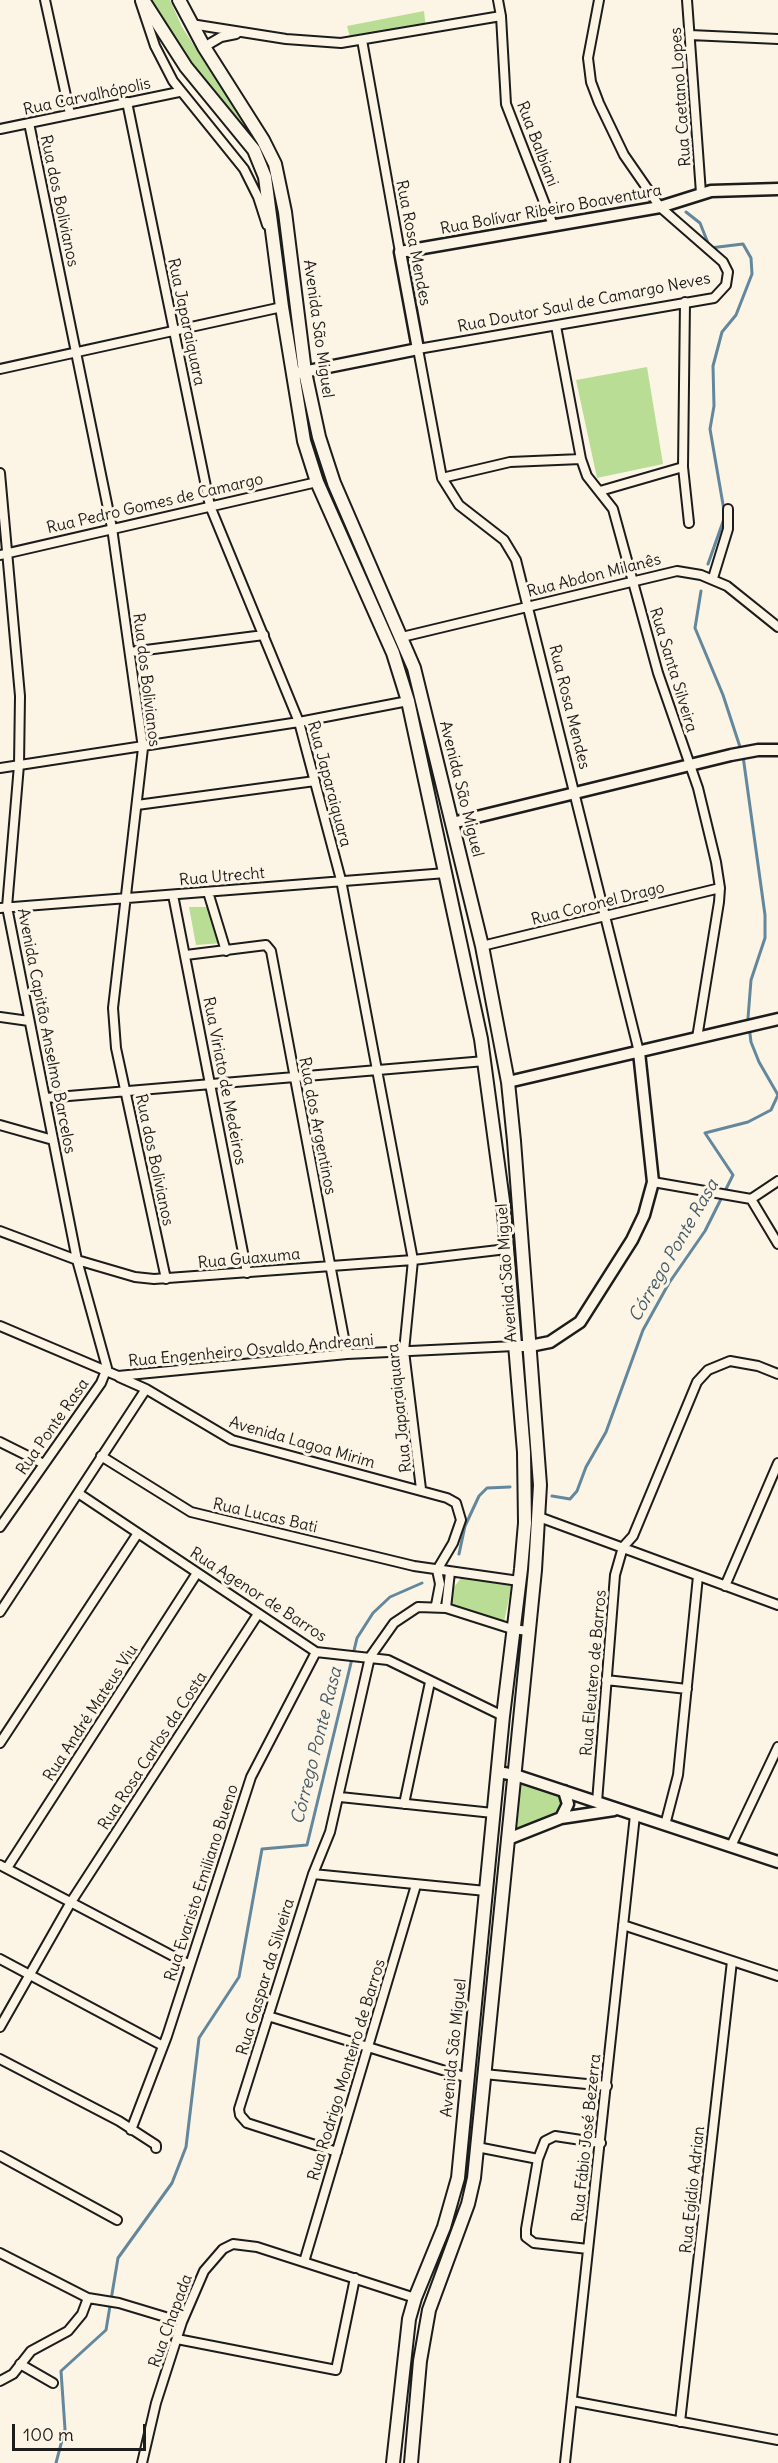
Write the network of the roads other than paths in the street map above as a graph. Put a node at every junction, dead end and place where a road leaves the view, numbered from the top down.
1 (45, 0) edge
2 (141, 0) edge
3 (179, 0) edge
4 (498, 0) edge
5 (599, 0) edge
6 (687, 0) edge
7 (501, 16) junction
8 (190, 24) junction
9 (247, 33) junction
10 (690, 35) junction
11 (778, 39) edge
12 (362, 40) junction
13 (204, 47) junction
14 (179, 92) junction
15 (127, 102) junction
16 (70, 114) junction
17 (29, 123) junction
18 (0, 129) edge
19 (778, 189) edge
20 (701, 193) junction
21 (660, 207) junction
22 (553, 225) junction
23 (400, 252) junction
24 (278, 256) junction
25 (685, 302) junction
26 (282, 307) junction
27 (556, 326) junction
28 (174, 330) junction
29 (418, 349) junction
30 (77, 350) junction
31 (0, 369) edge
32 (305, 372) junction
33 (292, 374) junction
34 (581, 459) junction
35 (683, 467) junction
36 (0, 473) edge
37 (442, 478) junction
38 (317, 482) junction
39 (600, 491) junction
40 (210, 506) junction
41 (728, 508) dead end
42 (689, 523) dead end
43 (112, 528) junction
44 (9, 551) junction
45 (0, 555) edge
46 (713, 578) junction
47 (632, 580) junction
48 (529, 606) junction
49 (378, 619) junction
50 (778, 627) edge
51 (264, 634) junction
52 (402, 637) junction
53 (130, 652) junction
54 (408, 701) junction
55 (299, 722) junction
56 (143, 748) junction
57 (778, 750) edge
58 (19, 765) junction
59 (688, 765) junction
60 (0, 768) edge
61 (315, 781) junction
62 (575, 794) junction
63 (137, 805) junction
64 (452, 823) junction
65 (446, 873) junction
66 (341, 880) junction
67 (720, 888) junction
68 (208, 892) junction
69 (172, 895) junction
70 (125, 897) junction
71 (4, 907) edge
72 (606, 916) junction
73 (482, 946) junction
74 (226, 951) junction
75 (186, 955) junction
76 (0, 1017) edge
77 (778, 1019) edge
78 (29, 1021) junction
79 (697, 1038) junction
80 (481, 1039) junction
81 (639, 1052) junction
82 (485, 1061) junction
83 (380, 1072) junction
84 (293, 1078) junction
85 (508, 1082) junction
86 (211, 1083) junction
87 (125, 1092) junction
88 (45, 1098) junction
89 (0, 1125) edge
90 (52, 1140) junction
91 (778, 1181) edge
92 (653, 1182) junction
93 (751, 1199) junction
94 (0, 1231) edge
95 (778, 1244) edge
96 (507, 1250) junction
97 (77, 1260) junction
98 (413, 1260) junction
99 (331, 1265) junction
100 (247, 1273) junction
101 (166, 1279) junction
102 (0, 1326) edge
103 (515, 1346) junction
104 (530, 1346) junction
105 (404, 1351) junction
106 (347, 1354) junction
107 (107, 1373) junction
108 (778, 1374) edge
109 (118, 1376) junction
110 (146, 1389) junction
111 (0, 1442) edge
112 (101, 1456) junction
113 (778, 1463) edge
114 (44, 1464) junction
115 (421, 1489) junction
116 (78, 1492) junction
117 (539, 1517) junction
118 (0, 1527) edge
119 (138, 1533) junction
120 (623, 1547) junction
121 (436, 1570) junction
122 (450, 1572) junction
123 (197, 1573) junction
124 (698, 1576) junction
125 (519, 1581) junction
126 (725, 1586) junction
127 (436, 1605) junction
128 (778, 1605) edge
129 (446, 1608) junction
130 (0, 1612) edge
131 (258, 1614) junction
132 (512, 1629) junction
133 (529, 1631) junction
134 (316, 1652) junction
135 (368, 1657) junction
136 (606, 1680) junction
137 (430, 1682) junction
138 (687, 1689) junction
139 (503, 1716) junction
140 (0, 1743) edge
141 (778, 1747) edge
142 (498, 1772) junction
143 (515, 1775) junction
144 (564, 1791) junction
145 (340, 1797) junction
146 (597, 1802) junction
147 (404, 1804) junction
148 (617, 1809) junction
149 (494, 1813) junction
150 (635, 1815) junction
151 (561, 1818) junction
152 (664, 1825) junction
153 (492, 1830) junction
154 (508, 1839) junction
155 (731, 1846) junction
156 (778, 1862) edge
157 (4, 1867) edge
158 (313, 1874) junction
159 (416, 1885) junction
160 (486, 1891) junction
161 (71, 1902) junction
162 (623, 1925) junction
163 (0, 1959) edge
164 (732, 1961) junction
165 (190, 1965) junction
166 (28, 1974) junction
167 (778, 1976) edge
168 (268, 2016) junction
169 (0, 2027) edge
170 (164, 2046) junction
171 (368, 2048) junction
172 (0, 2059) edge
173 (484, 2074) junction
174 (468, 2078) junction
175 (607, 2086) junction
176 (131, 2130) junction
177 (601, 2143) junction
178 (477, 2147) junction
179 (156, 2148) dead end
180 (337, 2152) junction
181 (0, 2156) edge
182 (538, 2159) junction
183 (117, 2220) dead end
184 (588, 2250) junction
185 (0, 2253) edge
186 (304, 2262) junction
187 (355, 2278) junction
188 (88, 2298) junction
189 (415, 2298) junction
190 (182, 2322) junction
191 (177, 2339) junction
192 (20, 2364) junction
193 (3, 2381) edge
194 (53, 2383) dead end
195 (572, 2401) junction
196 (680, 2422) junction
197 (778, 2440) edge
198 (142, 2463) edge
199 (393, 2463) edge
200 (411, 2463) edge
201 (565, 2463) edge

1 - 16 street
2 - 14 street, Avenida São Miguel
2 - 24 main road, Avenida São Miguel
3 - 8 main road, Avenida São Miguel
4 - 7 street, Rua Balbiani
5 - 21 street, Rua Doutor Saul de Camargo Neves
6 - 10 street, Rua Caetano Lopes
7 - 12 street
7 - 22 street, Rua Balbiani
8 - 9 street
8 - 13 main road, Avenida São Miguel
9 - 12 street
9 - 13 street
10 - 11 street
10 - 20 street, Rua Caetano Lopes
12 - 23 street, Rua Rosa Mendes
13 - 32 main road, Avenida São Miguel
14 - 15 street, Rua Carvalhópolis
14 - 24 street, Avenida São Miguel
15 - 16 street, Rua Carvalhópolis
15 - 28 street, Rua Japaraiquara
16 - 17 street, Rua Carvalhópolis
17 - 18 street, Rua Carvalhópolis
17 - 30 street, Rua dos Bolivianos
19 - 20 main road, Rua Bolívar Ribeiro Boaventura
20 - 21 main road, Rua Bolívar Ribeiro Boaventura
21 - 22 main road, Rua Bolívar Ribeiro Boaventura
21 - 25 street, Rua Doutor Saul de Camargo Neves
22 - 23 main road, Rua Bolívar Ribeiro Boaventura
23 - 29 main road, Rua Rosa Mendes
24 - 26 main road, Avenida São Miguel
25 - 27 street, Rua Doutor Saul de Camargo Neves
25 - 35 street
26 - 28 street
26 - 33 main road, Avenida São Miguel
27 - 29 street, Rua Doutor Saul de Camargo Neves
27 - 34 street, Rua Santa Silveira
28 - 30 street
28 - 40 street, Rua Japaraiquara
29 - 32 main road, Rua Doutor Saul de Camargo Neves
29 - 37 street, Rua Rosa Mendes
30 - 31 street
30 - 43 street, Rua dos Bolivianos
32 - 33 main road, Rua Doutor Saul de Camargo Neves
32 - 52 main road, Avenida São Miguel
33 - 38 main road, Avenida São Miguel
34 - 37 street
34 - 39 street, Rua Santa Silveira
35 - 39 street
35 - 42 street
36 - 44 street, Avenida Capitão Anselmo Barcelos
37 - 48 street, Rua Rosa Mendes
38 - 40 street, Rua Pedro Gomes de Camargo
38 - 49 main road, Avenida São Miguel
39 - 47 street, Rua Santa Silveira
40 - 43 street, Rua Pedro Gomes de Camargo
40 - 51 street, Rua Japaraiquara
41 - 46 street
43 - 44 street, Rua Pedro Gomes de Camargo
43 - 53 street, Rua dos Bolivianos
44 - 45 street, Rua Pedro Gomes de Camargo
44 - 58 street, Avenida Capitão Anselmo Barcelos
46 - 47 street, Rua Abdon Milanês
46 - 50 street, Rua Abdon Milanês
47 - 48 street, Rua Abdon Milanês
47 - 59 street, Rua Santa Silveira
48 - 52 street, Rua Abdon Milanês
48 - 62 street, Rua Rosa Mendes
49 - 52 main road
49 - 54 main road, Avenida São Miguel
51 - 53 street
51 - 55 street, Rua Japaraiquara
52 - 64 main road, Avenida São Miguel
53 - 56 street, Rua dos Bolivianos
54 - 55 street
54 - 65 main road, Avenida São Miguel
55 - 56 street
55 - 61 street, Rua Japaraiquara
56 - 58 street
56 - 63 street, Rua dos Bolivianos
57 - 59 main road
58 - 60 street
58 - 71 street, Avenida Capitão Anselmo Barcelos
59 - 62 main road
59 - 67 street, Rua Santa Silveira
61 - 63 street
61 - 66 street, Rua Japaraiquara
62 - 64 main road
62 - 72 street, Rua Rosa Mendes
63 - 70 street, Rua dos Bolivianos
64 - 73 main road, Avenida São Miguel
65 - 66 street, Rua Utrecht
65 - 80 main road, Avenida São Miguel
66 - 68 street, Rua Utrecht
66 - 83 street, Rua Japaraiquara
67 - 72 street, Rua Coronel Drago
67 - 79 street, Rua Santa Silveira
68 - 69 street, Rua Utrecht
68 - 74 street
69 - 70 street, Rua Utrecht
69 - 75 street, Rua Viriato de Medeiros
70 - 71 street, Rua Utrecht
70 - 87 street, Rua dos Bolivianos
71 - 78 street, Avenida Capitão Anselmo Barcelos
72 - 73 street, Rua Coronel Drago
72 - 81 street, Rua Rosa Mendes
73 - 85 main road, Avenida São Miguel
74 - 75 street
74 - 84 street, Rua dos Argentinos
75 - 86 street, Rua Viriato de Medeiros
76 - 78 street
77 - 79 main road
78 - 88 street, Avenida Capitão Anselmo Barcelos
79 - 81 main road
80 - 82 main road, Avenida São Miguel
80 - 85 main road
81 - 85 main road
81 - 92 main road, Rua Rosa Mendes
82 - 83 street
82 - 96 main road, Avenida São Miguel
83 - 84 street
83 - 98 street, Rua Japaraiquara
84 - 86 street
84 - 99 street, Rua dos Argentinos
85 - 104 main road, Avenida São Miguel
86 - 87 street
86 - 100 street, Rua Viriato de Medeiros
87 - 88 street
87 - 101 street, Rua dos Bolivianos
88 - 90 street, Avenida Capitão Anselmo Barcelos
89 - 90 street
90 - 97 street, Avenida Capitão Anselmo Barcelos
91 - 93 street
92 - 93 street
92 - 104 main road, Rua Rosa Mendes
93 - 95 street
94 - 97 street, Rua Guaxuma
96 - 98 street, Rua Guaxuma
96 - 103 main road, Avenida São Miguel
97 - 101 street, Rua Guaxuma
97 - 107 street, Avenida Capitão Anselmo Barcelos
98 - 99 street, Rua Guaxuma
98 - 105 street, Rua Japaraiquara
99 - 100 street, Rua Guaxuma
99 - 106 street, Rua dos Argentinos
100 - 101 street, Rua Guaxuma
102 - 107 street, Rua Engenheiro Osvaldo Andreani
103 - 104 main road, Rua Rosa Mendes
103 - 105 street, Rua Engenheiro Osvaldo Andreani
103 - 125 main road, Avenida São Miguel
104 - 117 main road, Avenida São Miguel
105 - 106 street, Rua Engenheiro Osvaldo Andreani
105 - 115 street, Rua Japaraiquara
106 - 109 street, Rua Engenheiro Osvaldo Andreani
107 - 109 street, Rua Engenheiro Osvaldo Andreani
107 - 114 street, Rua Ponte Rasa
108 - 120 street, Rua Eleutero de Barros
109 - 110 street, Avenida Lagoa Mirim
110 - 112 street
110 - 115 street, Avenida Lagoa Mirim
111 - 114 street
112 - 116 street
112 - 121 street, Rua Lucas Bati
113 - 126 street
114 - 118 street, Rua Ponte Rasa
115 - 121 street, Avenida Lagoa Mirim
116 - 119 street, Rua Agenor de Barros
116 - 130 street
117 - 120 street
117 - 133 main road, Avenida São Miguel
119 - 123 street, Rua Agenor de Barros
119 - 140 street
120 - 124 street
120 - 136 street, Rua Eleutero de Barros
121 - 122 street, Rua Lucas Bati
121 - 127 street
122 - 125 street, Rua Lucas Bati
122 - 129 street
123 - 131 street, Rua Agenor de Barros
123 - 157 street, Rua André Mateus Viu
124 - 126 street
124 - 138 street
125 - 132 main road, Avenida São Miguel
126 - 128 street
127 - 129 street
127 - 135 street
129 - 132 street
131 - 134 street, Rua Agenor de Barros
131 - 161 street, Rua Rosa Carlos da Costa
132 - 133 street
132 - 139 main road, Avenida São Miguel
133 - 143 main road, Avenida São Miguel
134 - 135 street, Rua Agenor de Barros
134 - 165 street, Rua Evaristo Emiliano Bueno
135 - 137 street, Rua Agenor de Barros
135 - 145 street, Rua Gaspar da Silveira
136 - 138 street
136 - 146 street, Rua Eleutero de Barros
137 - 139 street, Rua Agenor de Barros
137 - 147 street
138 - 152 street
139 - 142 main road, Avenida São Miguel
141 - 155 street
142 - 143 main road
142 - 149 main road, Avenida São Miguel
143 - 144 main road
143 - 154 main road, Avenida São Miguel
144 - 146 main road
144 - 151 main road
145 - 147 street
145 - 158 street, Rua Gaspar da Silveira
146 - 148 main road
147 - 149 street
148 - 150 main road
148 - 151 main road
149 - 153 main road, Avenida São Miguel
150 - 152 main road
150 - 162 street, Rua Fábio José Bezerra
151 - 154 main road
152 - 155 main road
153 - 154 main road
153 - 160 main road, Avenida São Miguel
154 - 173 main road, Avenida São Miguel
155 - 156 main road
157 - 161 street
158 - 159 street
158 - 168 street, Rua Gaspar da Silveira
159 - 160 street
159 - 171 street, Rua Rodrigo Monteiro de Barros
160 - 174 main road, Avenida São Miguel
161 - 165 street
161 - 166 street, Rua Rosa Carlos da Costa
162 - 164 street
162 - 175 street, Rua Fábio José Bezerra
163 - 166 street
164 - 167 street
164 - 196 street, Rua Egídio Adrian
165 - 170 street, Rua Evaristo Emiliano Bueno
166 - 169 street, Rua Rosa Carlos da Costa
166 - 170 street
168 - 171 street
168 - 180 street, Rua Gaspar da Silveira
170 - 176 street, Rua Evaristo Emiliano Bueno
171 - 174 street
171 - 180 street, Rua Rodrigo Monteiro de Barros
172 - 176 street
173 - 175 street
173 - 178 main road, Avenida São Miguel
174 - 189 main road, Avenida São Miguel
175 - 177 street, Rua Fábio José Bezerra
176 - 179 street
177 - 182 street
177 - 184 street, Rua Fábio José Bezerra
178 - 182 street
178 - 200 main road, Avenida São Miguel
180 - 186 street, Rua Rodrigo Monteiro de Barros
181 - 183 street
182 - 184 street
184 - 195 street, Rua Fábio José Bezerra
185 - 188 street
186 - 187 street, Rua Chapada
186 - 190 street, Rua Chapada
187 - 189 street, Rua Chapada
187 - 191 street
188 - 190 street
188 - 192 street
189 - 199 main road, Avenida São Miguel
190 - 191 street, Rua Chapada
191 - 198 street, Rua Chapada
192 - 193 street
192 - 194 street
195 - 196 street
195 - 201 street, Rua Fábio José Bezerra
196 - 197 street

